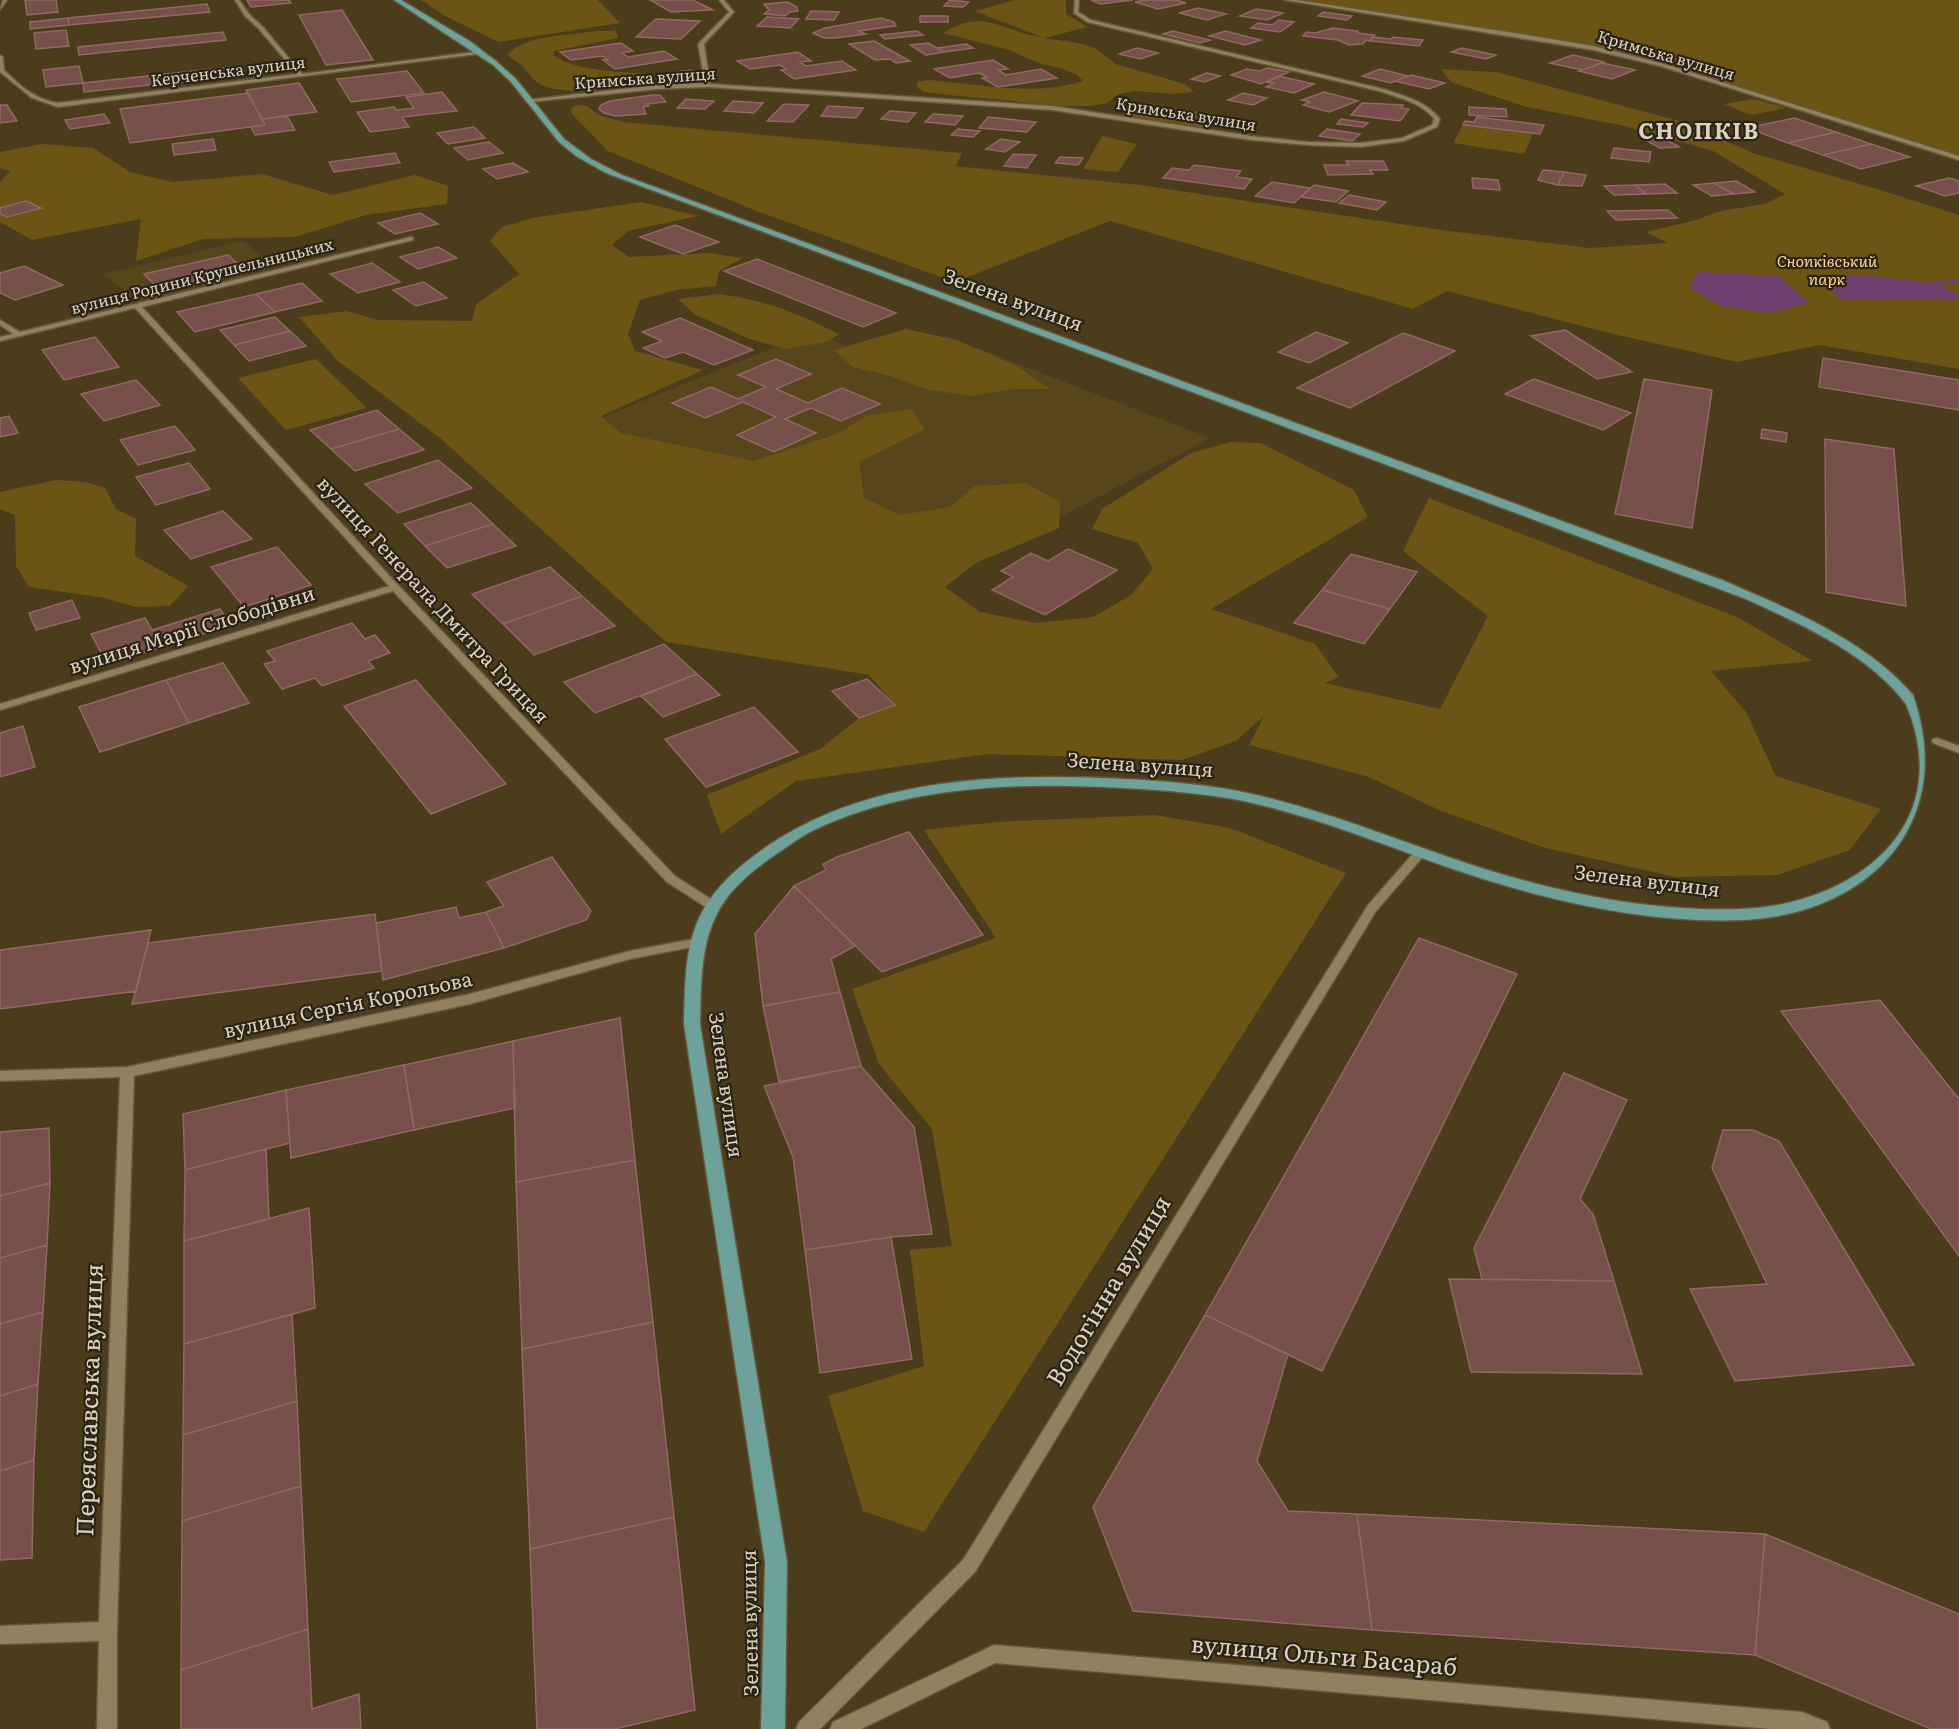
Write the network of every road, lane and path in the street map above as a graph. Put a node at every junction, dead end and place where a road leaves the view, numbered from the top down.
1 (4, 0) edge
2 (237, 0) edge
3 (397, 0) edge
4 (721, 0) edge
5 (1077, 0) edge
6 (1287, 0) edge
7 (0, 9) edge
8 (482, 53) junction
9 (0, 57) edge
10 (301, 76) junction
11 (708, 85) junction
12 (529, 100) junction
13 (1959, 158) edge
14 (411, 239) dead end
15 (138, 307) junction
16 (0, 322) edge
17 (18, 334) junction
18 (0, 339) edge
19 (395, 587) junction
20 (0, 707) edge
21 (1937, 741) junction
22 (1959, 750) edge
23 (1421, 852) junction
24 (712, 906) junction
25 (699, 942) junction
26 (127, 1072) junction
27 (0, 1076) edge
28 (108, 1631) junction
29 (0, 1635) edge
30 (107, 1729) edge
31 (773, 1729) edge
32 (806, 1729) edge
33 (840, 1729) edge
34 (1820, 1729) edge

1 - 7 street
2 - 10 street
3 - 8 main road, Зелена вулиця
4 - 11 street
5 - 11 street, Кримська вулиця
6 - 13 street, Кримська вулиця
8 - 10 street, Керченська вулиця
8 - 12 main road, Зелена вулиця
9 - 10 street, Керченська вулиця
11 - 12 street, Кримська вулиця
12 - 21 main road, Зелена вулиця
14 - 15 street, вулиця Родини Крушельницьких
15 - 17 street, вулиця Родини Крушельницьких
15 - 19 street, вулиця Генерала Дмитра Грицая
16 - 17 street
17 - 18 street, вулиця Родини Крушельницьких
19 - 20 street, вулиця Марії Слободівни
19 - 24 street, вулиця Генерала Дмитра Грицая
21 - 22 street
21 - 23 main road, Зелена вулиця
23 - 24 main road, Зелена вулиця
23 - 32 street, Водогінна вулиця
24 - 25 main road, Зелена вулиця
25 - 26 street, вулиця Сергія Корольова
25 - 31 main road, Зелена вулиця
26 - 27 street, вулиця Сергія Корольова
26 - 28 street, Переяславська вулиця
28 - 29 street
28 - 30 street, Переяславська вулиця
33 - 34 street, вулиця Ольги Басараб

